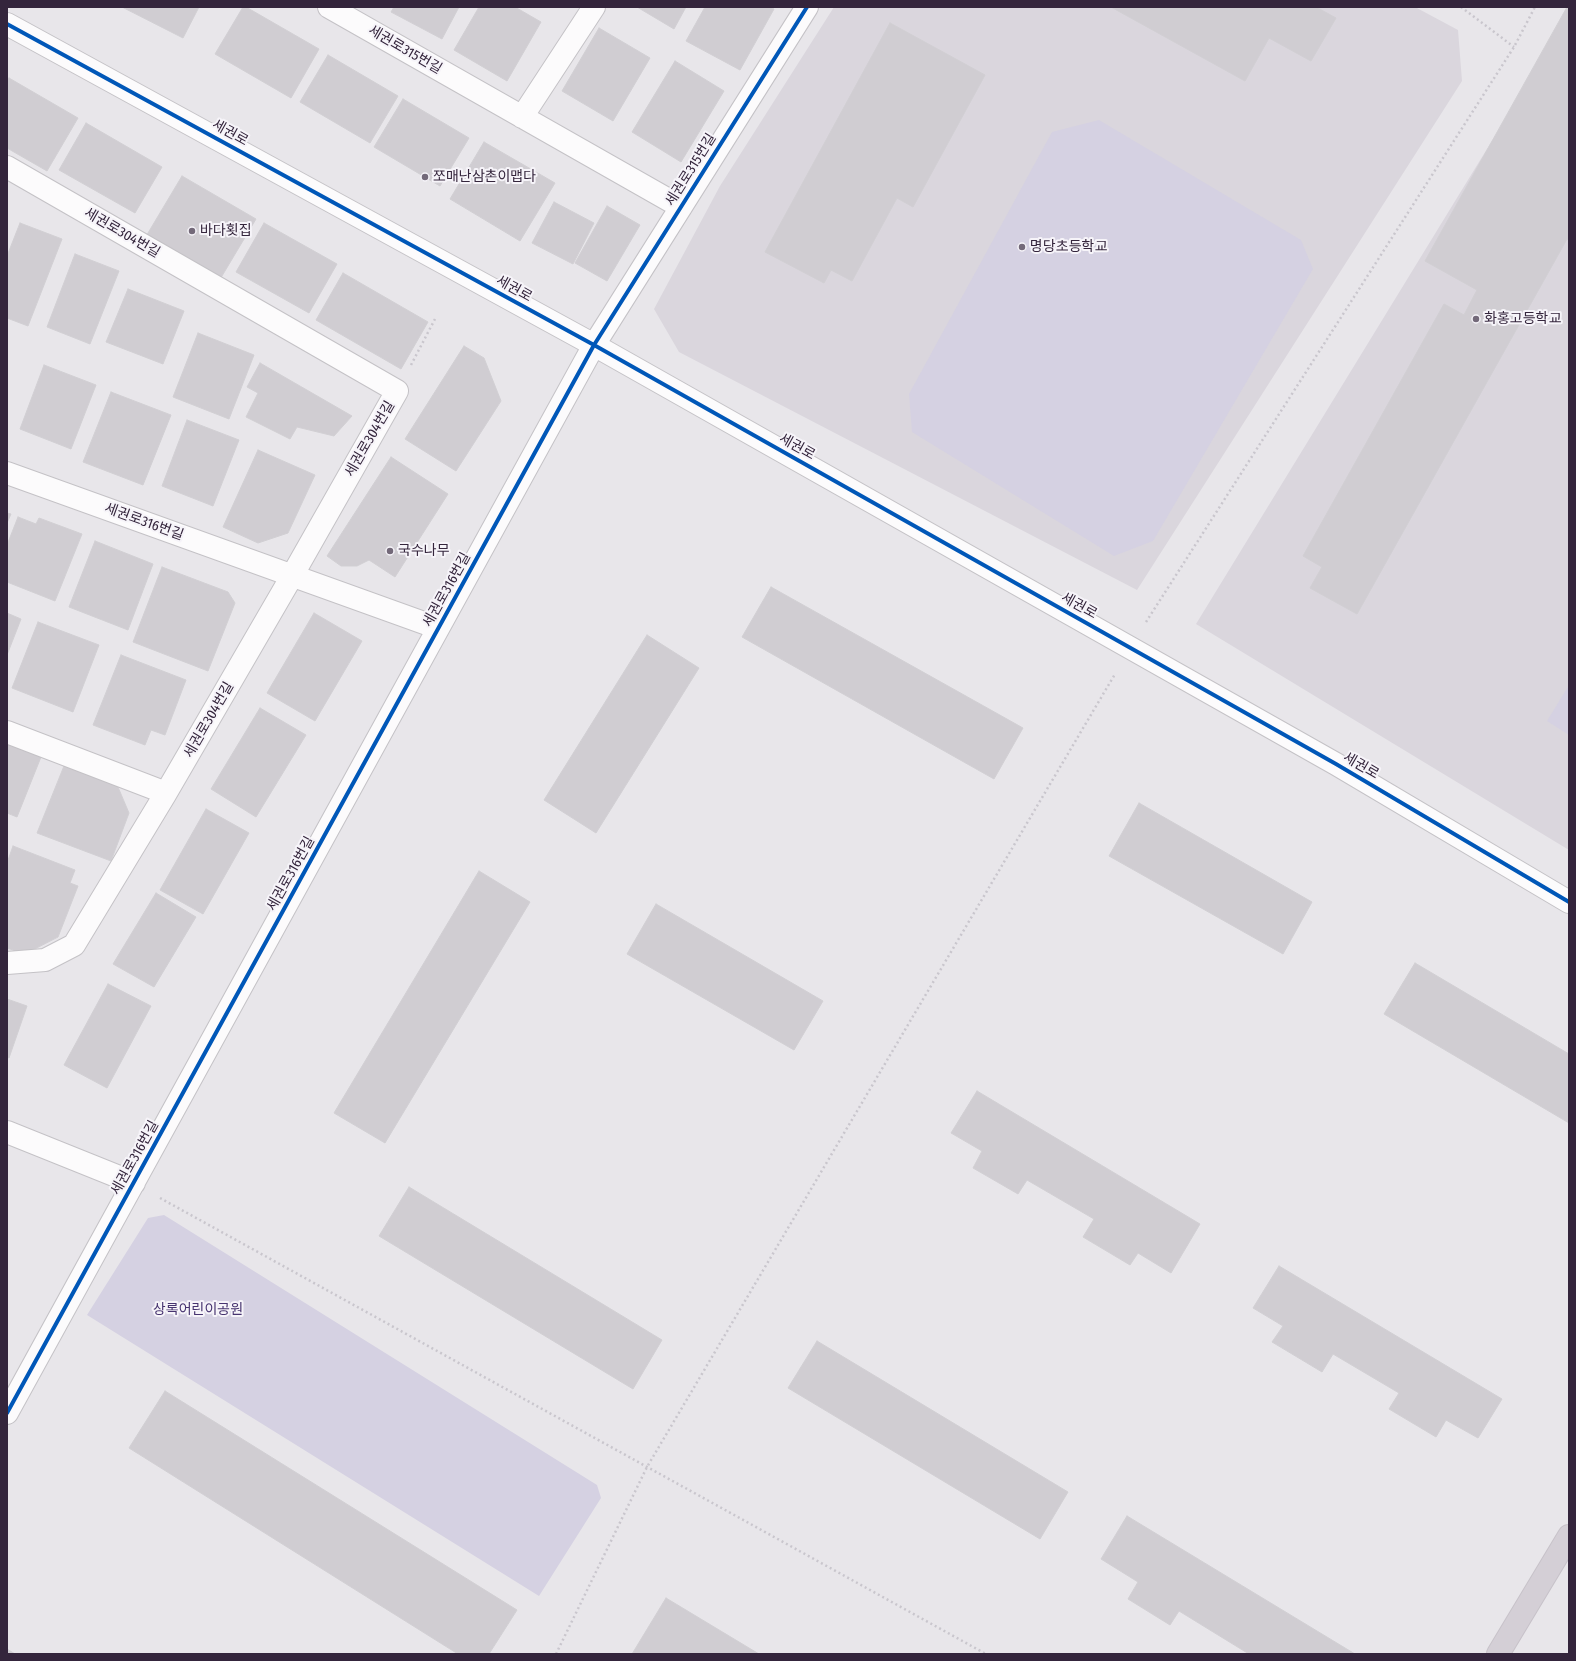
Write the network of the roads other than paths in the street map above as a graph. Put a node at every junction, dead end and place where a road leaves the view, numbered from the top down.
1 (329, 7) edge
2 (594, 7) edge
3 (806, 7) edge
4 (7, 24) edge
5 (522, 117) junction
6 (7, 166) edge
7 (681, 207) junction
8 (594, 345) junction
9 (7, 474) edge
10 (292, 576) junction
11 (438, 628) junction
12 (7, 732) edge
13 (166, 793) junction
14 (1569, 902) edge
15 (7, 963) edge
16 (7, 1132) edge
17 (134, 1183) junction
18 (7, 1413) edge
19 (1569, 1536) edge
20 (1498, 1654) edge

1 - 5 street, 세권로315번길
2 - 5 street
3 - 7 street, 세권로315번길
4 - 8 street, 세권로
5 - 7 street, 세권로315번길
6 - 10 street, 세권로304번길
7 - 8 street, 세권로315번길
8 - 11 street, 세권로316번길
8 - 14 street, 세권로
9 - 10 street, 세권로316번길
10 - 11 street, 세권로316번길
10 - 13 street, 세권로304번길
11 - 17 street, 세권로316번길
12 - 13 street
13 - 15 street, 세권로304번길
16 - 17 street
17 - 18 street, 세권로316번길
19 - 20 main road

